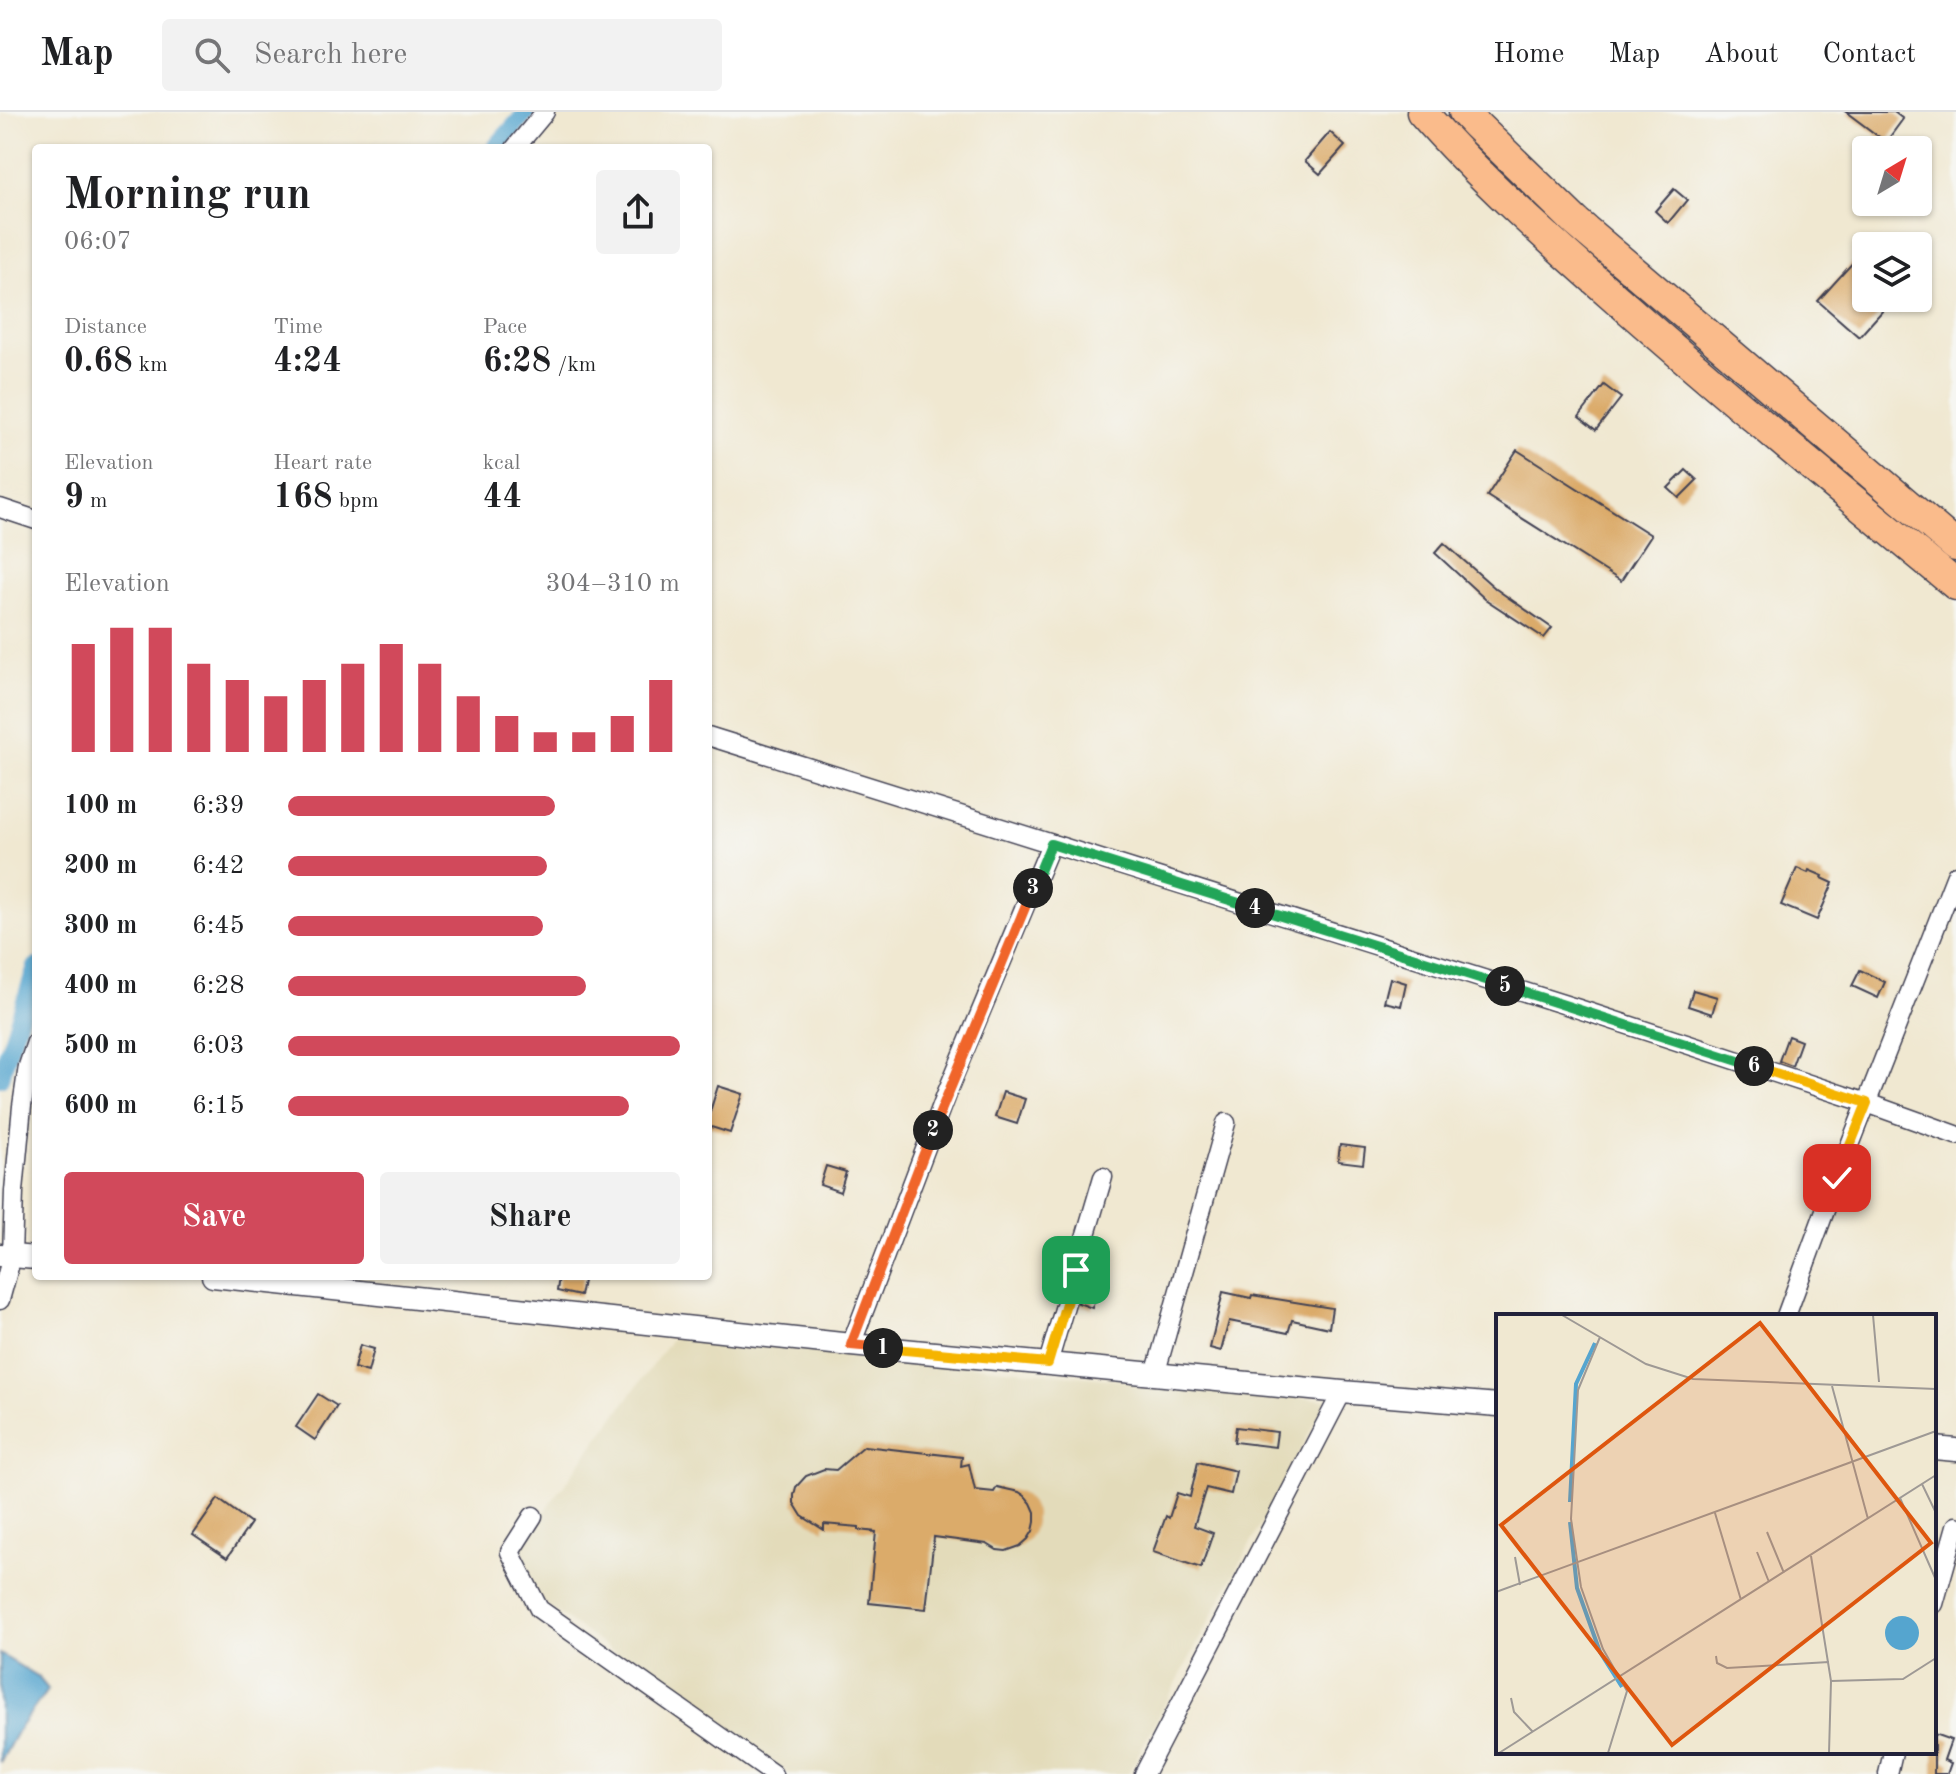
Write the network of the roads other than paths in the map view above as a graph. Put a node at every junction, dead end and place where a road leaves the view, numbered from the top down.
1 (545, 112) edge
2 (1422, 112) edge
3 (1464, 112) edge
4 (518, 144) edge
5 (0, 508) edge
6 (32, 519) edge
7 (1956, 546) edge
8 (1956, 585) edge
9 (712, 737) edge
10 (1051, 844) junction
11 (1956, 875) edge
12 (32, 1054) edge
13 (1867, 1103) junction
14 (1226, 1123) dead end
15 (1956, 1135) edge
16 (1103, 1177) dead end
17 (6, 1256) edge
18 (32, 1258) edge
19 (250, 1280) edge
20 (0, 1300) edge
21 (1787, 1314) edge
22 (851, 1345) junction
23 (1048, 1363) junction
24 (1155, 1375) junction
25 (1342, 1392) junction
26 (1496, 1405) edge
27 (1936, 1448) edge
28 (1956, 1450) edge
29 (533, 1516) dead end
30 (1956, 1526) edge
31 (1936, 1597) edge
32 (1893, 1754) edge
33 (773, 1774) edge
34 (1144, 1774) edge
35 (1888, 1774) edge

1 - 4 street
2 - 8 highway
3 - 7 highway
5 - 6 street
9 - 10 street
10 - 13 street
10 - 22 street
11 - 13 street
12 - 17 street
13 - 15 street
13 - 21 street
14 - 24 street
16 - 23 street
17 - 18 street
17 - 20 street
19 - 22 street
22 - 23 street
23 - 24 street
24 - 25 street
25 - 26 street
25 - 34 street
27 - 28 street
29 - 33 street
30 - 31 street
32 - 35 street

